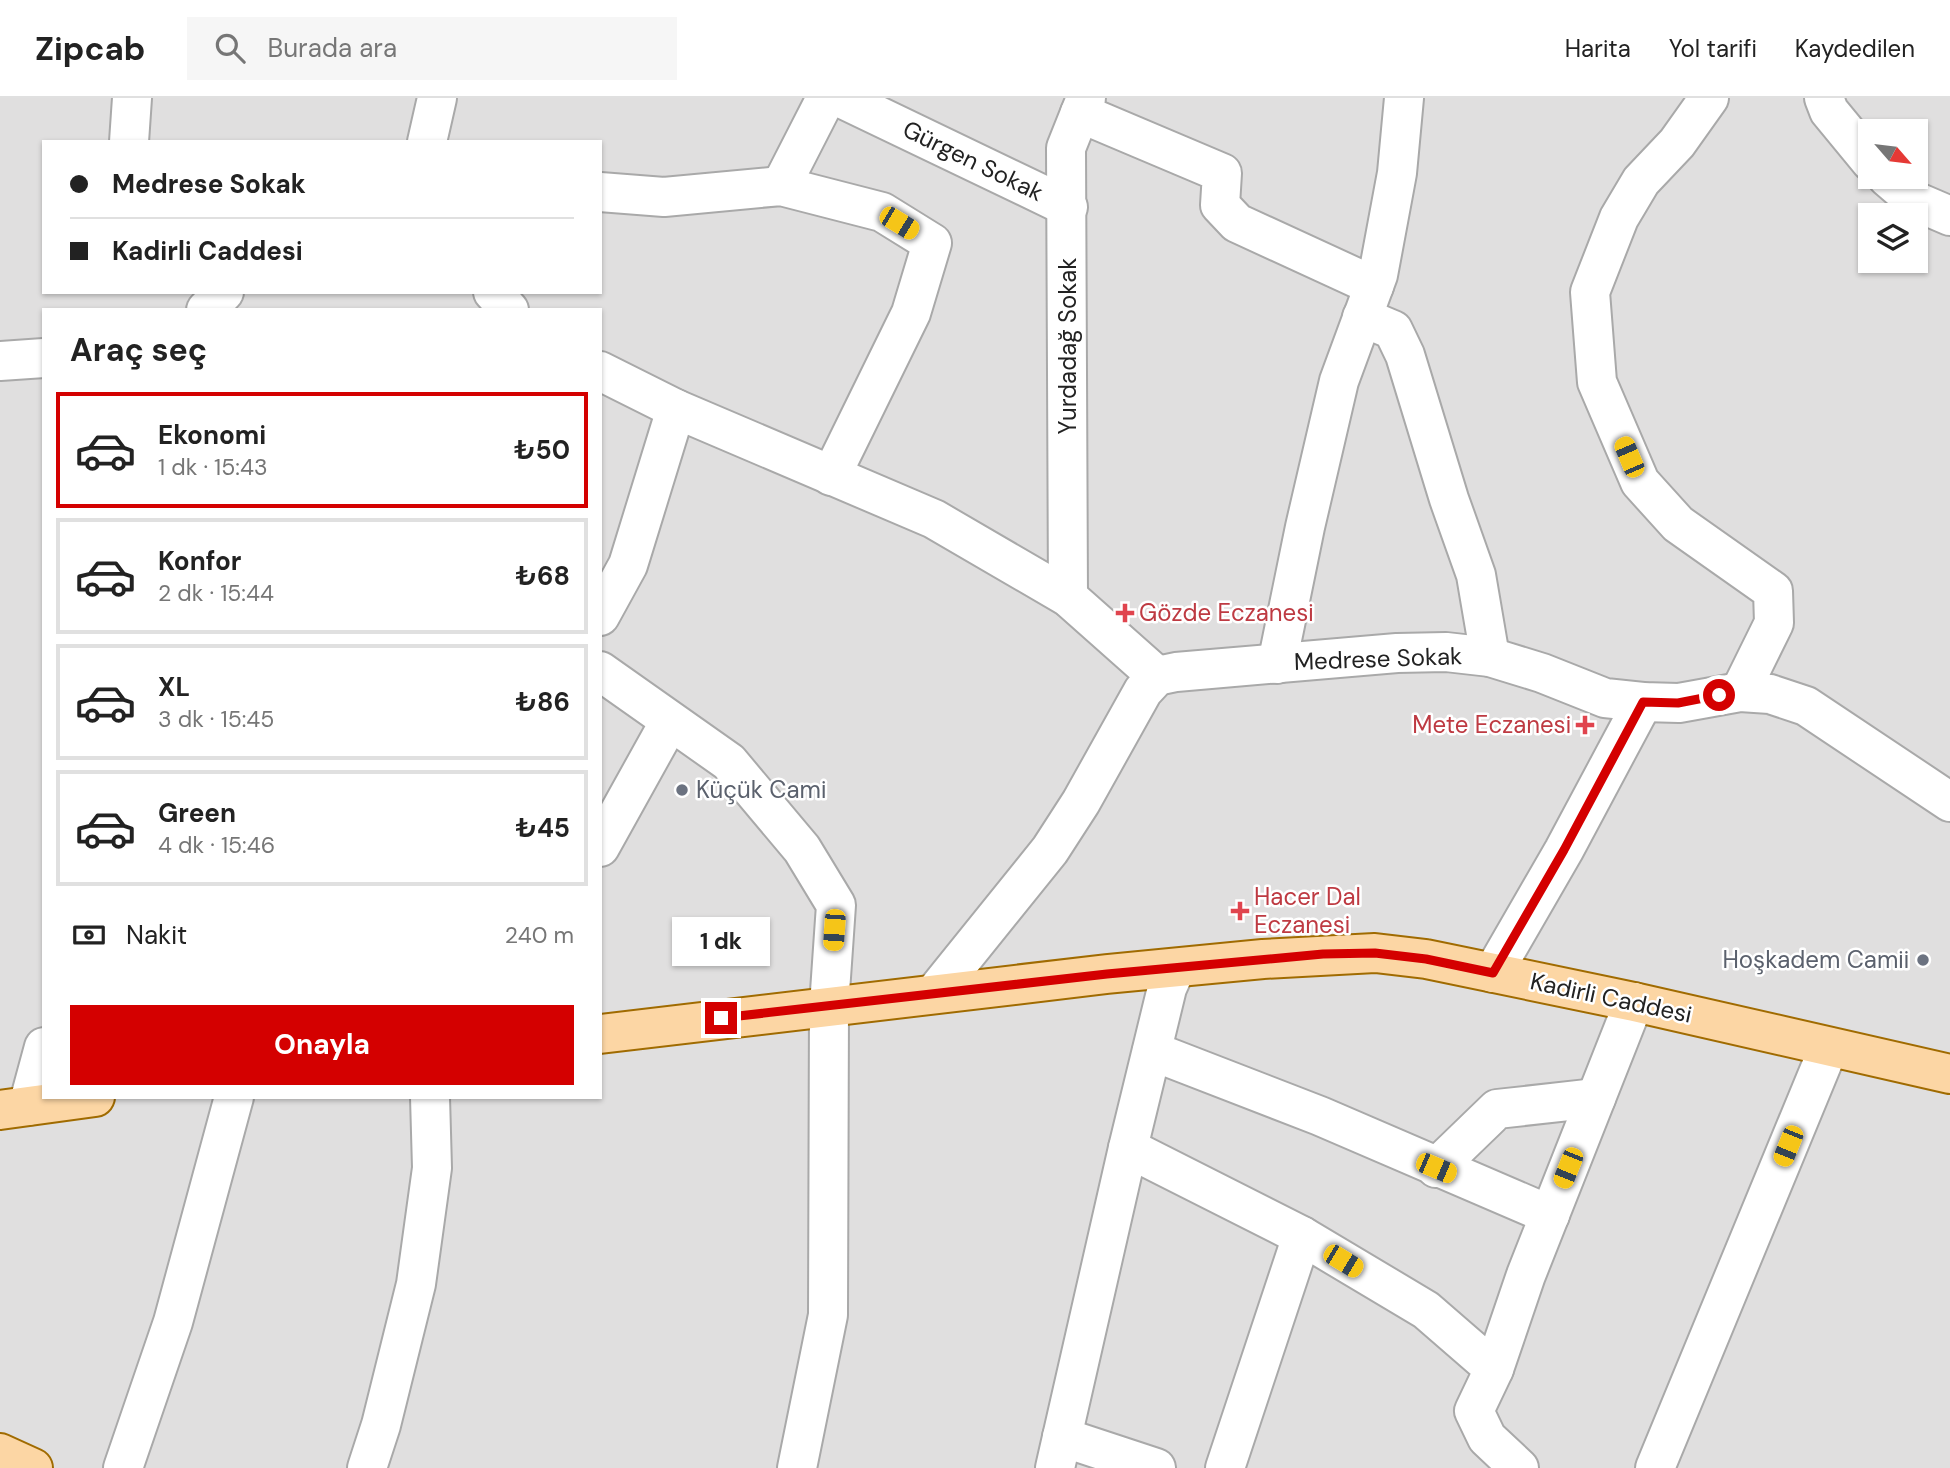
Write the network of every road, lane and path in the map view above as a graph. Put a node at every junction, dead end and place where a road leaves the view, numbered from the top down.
1 (132, 98) edge
2 (437, 98) edge
3 (826, 98) edge
4 (841, 98) edge
5 (1404, 98) edge
6 (1709, 98) edge
7 (1824, 98) edge
8 (1083, 106) edge
9 (129, 140) edge
10 (427, 140) edge
11 (1858, 146) edge
12 (781, 186) junction
13 (1901, 189) edge
14 (602, 192) edge
15 (1068, 207) junction
16 (1950, 216) edge
17 (222, 294) edge
18 (496, 294) edge
19 (1368, 302) junction
20 (207, 308) edge
21 (507, 308) edge
22 (42, 358) edge
23 (0, 361) edge
24 (602, 372) edge
25 (676, 409) junction
26 (831, 476) junction
27 (1068, 597) junction
28 (602, 612) edge
29 (1490, 657) junction
30 (1278, 664) junction
31 (602, 672) edge
32 (1157, 676) junction
33 (1740, 692) junction
34 (1643, 702) junction
35 (670, 720) junction
36 (1950, 802) edge
37 (602, 843) edge
38 (1176, 968) junction
39 (1493, 973) junction
40 (934, 994) junction
41 (1634, 1002) junction
42 (829, 1006) junction
43 (602, 1034) edge
44 (1829, 1047) junction
45 (1152, 1051) junction
46 (42, 1052) edge
47 (1950, 1074) edge
48 (1596, 1098) junction
49 (80, 1099) edge
50 (233, 1099) edge
51 (430, 1099) edge
52 (14, 1108) edge
53 (1128, 1149) junction
54 (1436, 1168) junction
55 (1550, 1216) junction
56 (1302, 1236) junction
57 (1494, 1369) junction
58 (0, 1453) edge
59 (1058, 1453) edge
60 (33, 1468) edge
61 (123, 1468) edge
62 (367, 1468) edge
63 (797, 1468) edge
64 (1156, 1468) edge
65 (1225, 1468) edge
66 (1519, 1468) edge
67 (1655, 1468) edge

1 - 9 street
2 - 10 street
3 - 12 street
4 - 15 street, Gürgen Sokak
5 - 19 street
6 - 33 street
7 - 11 street
8 - 15 street, Yurdadağ Sokak
8 - 19 street
12 - 14 street
12 - 26 street
13 - 16 street
15 - 27 street, Yurdadağ Sokak
17 - 20 street
18 - 21 street
19 - 29 street
19 - 30 street
22 - 23 street
24 - 25 street
25 - 26 street
25 - 28 street
26 - 27 street
27 - 32 street
29 - 30 street, Medrese Sokak
29 - 34 street, Medrese Sokak
30 - 32 street, Medrese Sokak
31 - 35 street
32 - 40 street
33 - 34 street, Medrese Sokak
33 - 36 street, Medrese Sokak
34 - 39 street
35 - 37 street
35 - 42 street
38 - 39 main road, Kadirli Caddesi
38 - 40 main road, Kadirli Caddesi
38 - 45 street
39 - 41 main road, Kadirli Caddesi
40 - 42 main road, Kadirli Caddesi
41 - 44 main road, Kadirli Caddesi
41 - 48 street
42 - 43 main road, Kadirli Caddesi
42 - 63 street
44 - 47 main road, Kadirli Caddesi
44 - 67 street
45 - 53 street
45 - 54 street
46 - 52 street
48 - 54 street
48 - 55 street
49 - 52 main road
50 - 61 street
51 - 62 street
53 - 56 street
53 - 59 street
54 - 55 street
55 - 57 street
56 - 57 street
56 - 65 street
57 - 66 street
58 - 60 main road
59 - 64 street

